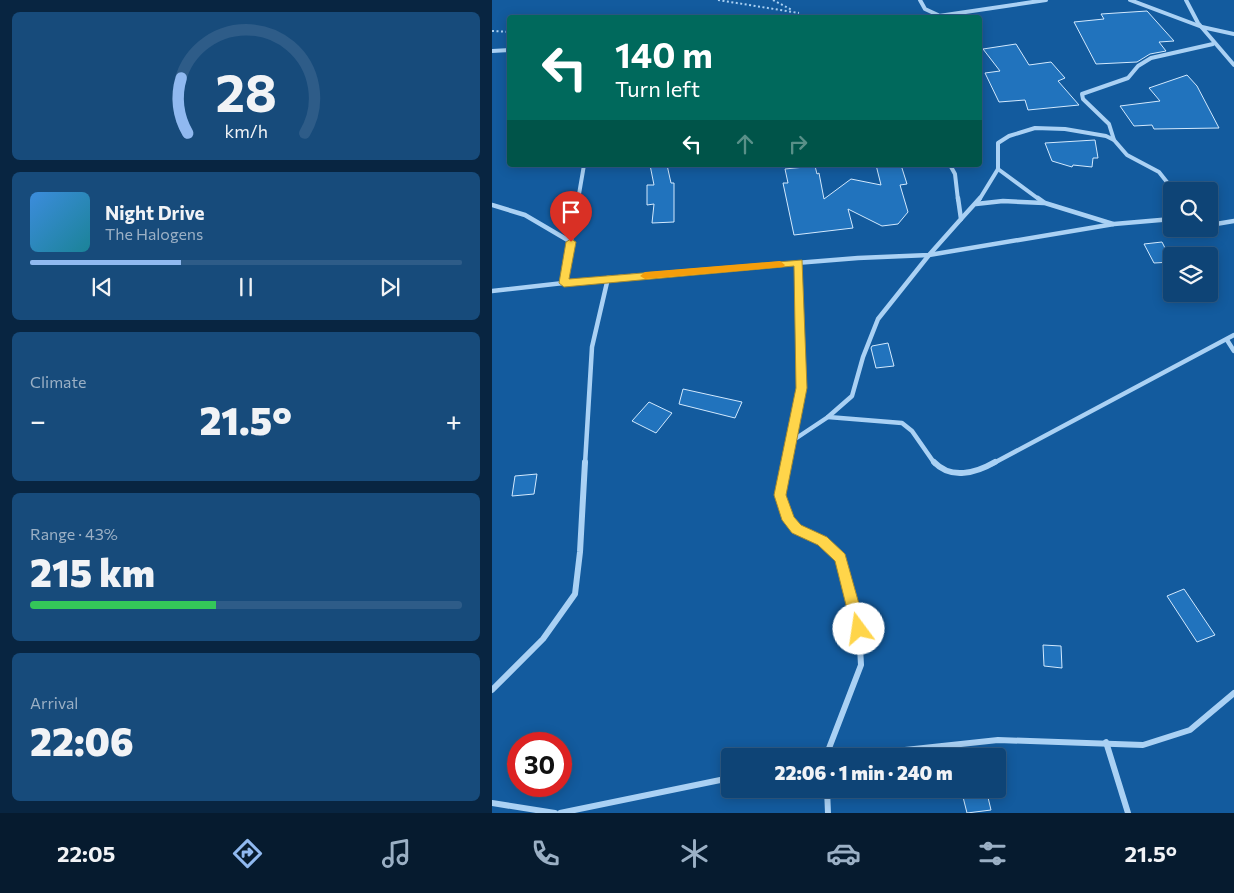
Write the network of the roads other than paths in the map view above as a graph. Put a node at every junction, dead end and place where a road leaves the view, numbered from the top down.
1 (920, 0) edge
2 (1046, 0) edge
3 (1130, 0) edge
4 (1186, 0) edge
5 (936, 15) edge
6 (945, 15) edge
7 (1202, 27) junction
8 (1234, 34) edge
9 (1213, 44) junction
10 (507, 50) edge
11 (492, 51) edge
12 (1234, 65) edge
13 (1114, 140) junction
14 (584, 167) edge
15 (951, 167) edge
16 (998, 169) junction
17 (1167, 182) edge
18 (1045, 203) junction
19 (976, 204) junction
20 (492, 205) edge
21 (961, 219) junction
22 (1163, 220) edge
23 (1234, 221) edge
24 (1114, 224) junction
25 (1218, 224) edge
26 (571, 242) junction
27 (928, 255) junction
28 (799, 263) junction
29 (608, 278) junction
30 (564, 283) junction
31 (492, 292) edge
32 (1234, 335) edge
33 (1227, 340) junction
34 (1234, 351) edge
35 (828, 417) junction
36 (792, 441) junction
37 (492, 690) edge
38 (1234, 693) edge
39 (1106, 742) junction
40 (829, 748) edge
41 (924, 748) edge
42 (721, 780) edge
43 (827, 798) edge
44 (492, 803) edge
45 (555, 813) edge
46 (560, 813) edge
47 (828, 813) edge
48 (1128, 813) edge

1 - 5 street
2 - 6 street
3 - 7 street
4 - 7 street
7 - 8 street
7 - 9 street
9 - 12 street
9 - 13 street
10 - 11 street
13 - 16 street
13 - 17 street
14 - 26 street
15 - 21 street
16 - 18 street
16 - 19 street
18 - 19 street
18 - 24 street
19 - 21 street
20 - 26 street
21 - 27 street
22 - 24 street
23 - 25 street
24 - 27 street
26 - 30 street
27 - 28 street
27 - 35 street
28 - 29 street
28 - 36 street
29 - 30 street
29 - 37 street
30 - 31 street
32 - 33 street
33 - 34 street
33 - 35 street
35 - 36 street
36 - 40 street
38 - 39 street
39 - 41 street
39 - 48 street
42 - 46 street
43 - 47 street
44 - 45 street

